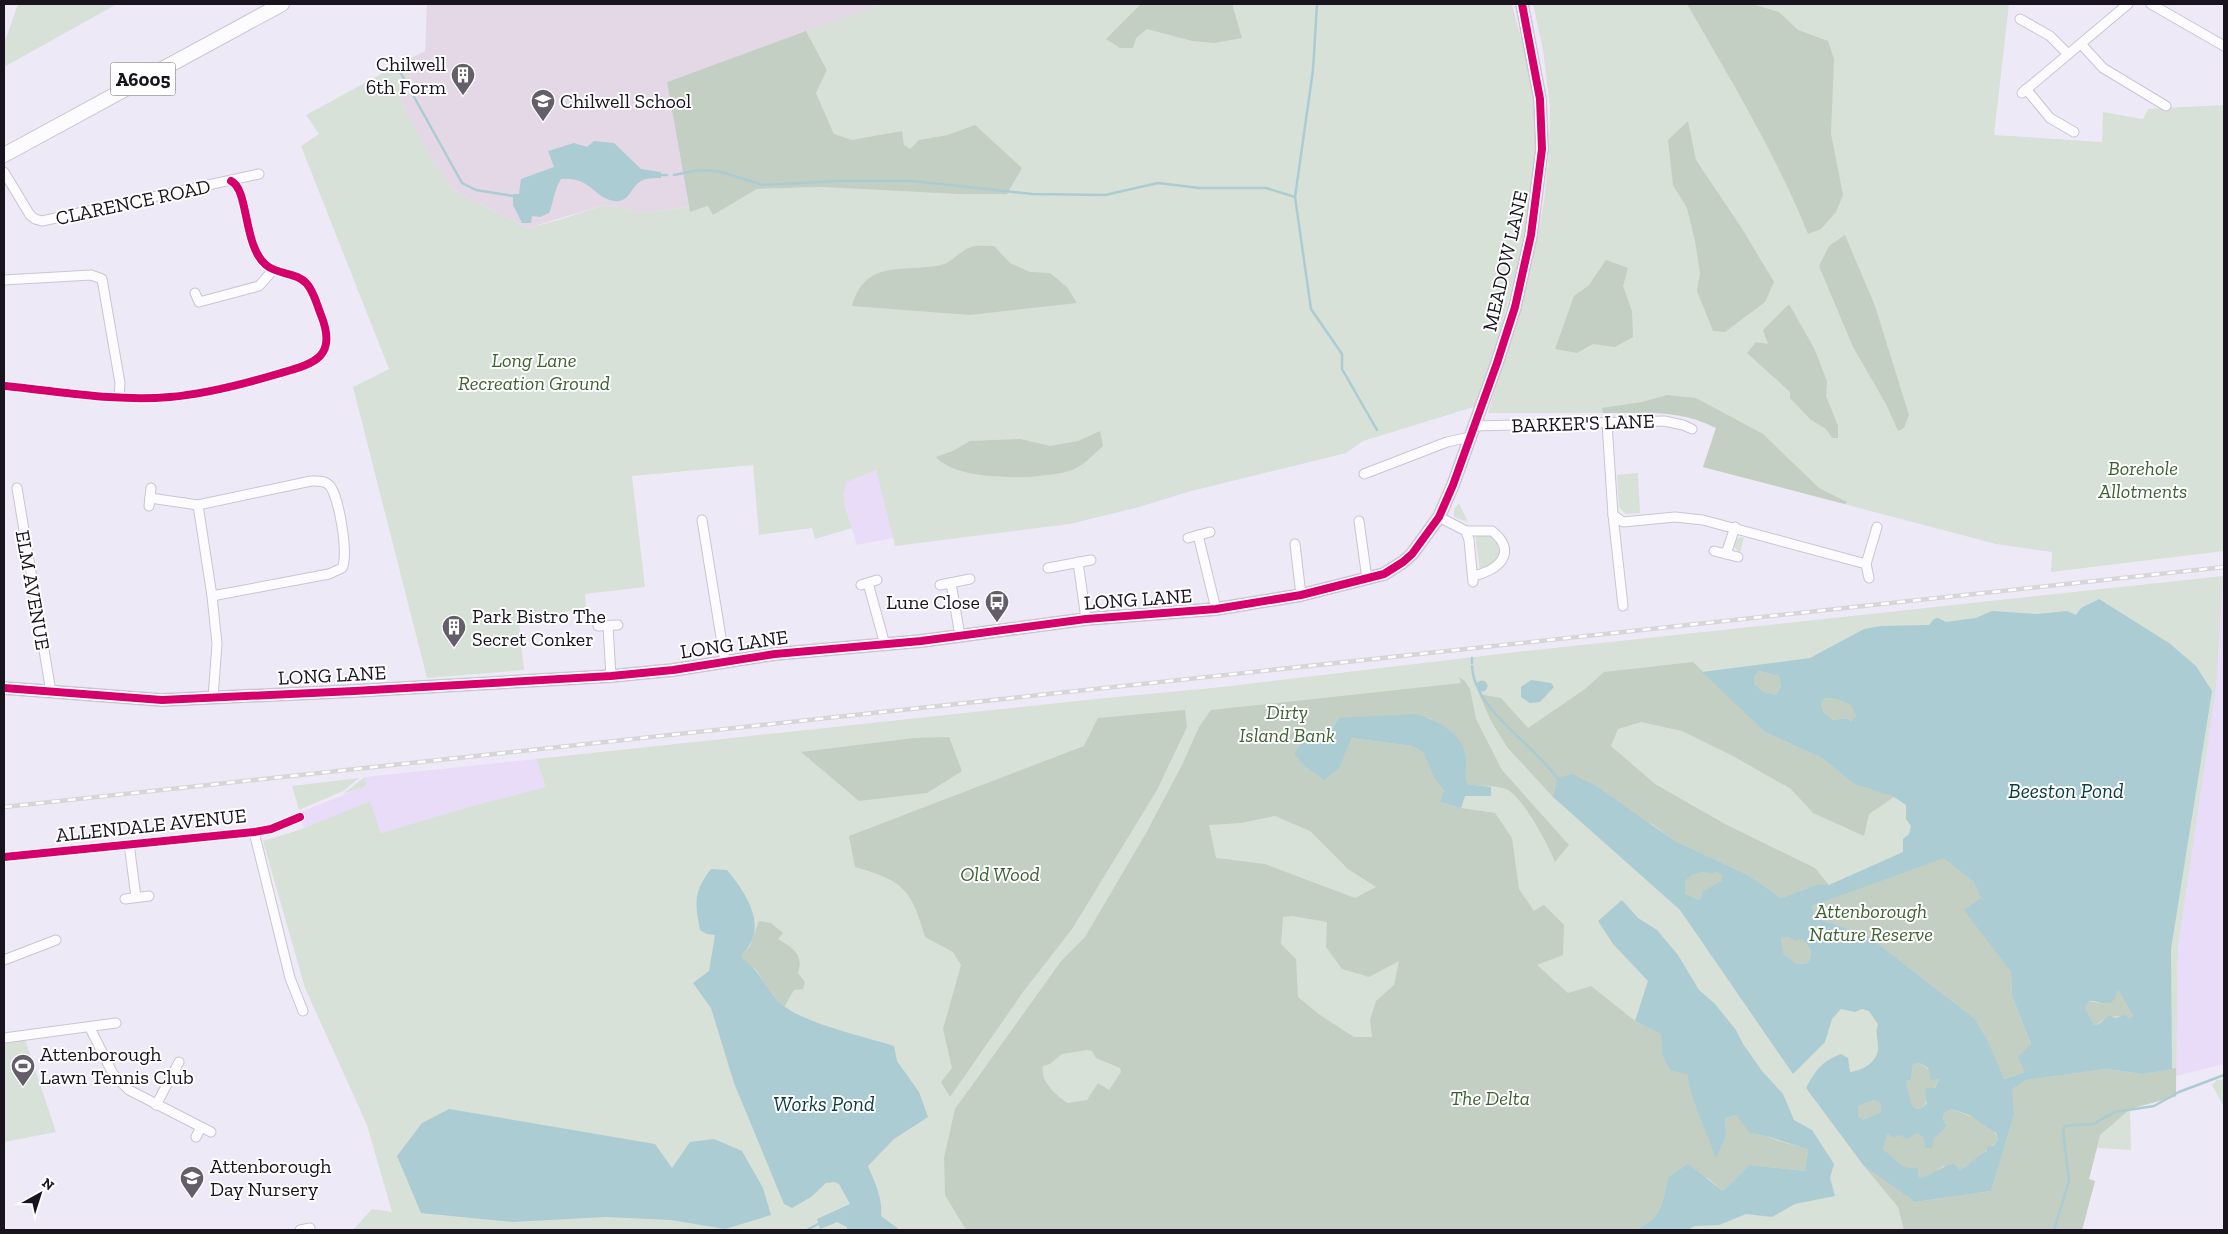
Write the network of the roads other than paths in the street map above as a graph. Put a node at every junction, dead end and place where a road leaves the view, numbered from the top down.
1 (282, 4) edge
2 (1522, 4) edge
3 (2128, 4) edge
4 (2151, 4) edge
5 (2020, 19) dead end
6 (2081, 44) junction
7 (2224, 46) edge
8 (2068, 54) junction
9 (2166, 106) dead end
10 (2074, 132) dead end
11 (4, 155) edge
12 (4, 172) edge
13 (258, 174) dead end
14 (231, 181) junction
15 (273, 270) junction
16 (4, 280) edge
17 (196, 293) dead end
18 (4, 386) edge
19 (119, 397) junction
20 (1607, 423) junction
21 (1692, 429) dead end
22 (1472, 432) junction
23 (1373, 458) dead end
24 (1378, 468) junction
25 (1364, 474) dead end
26 (16, 488) dead end
27 (151, 488) dead end
28 (198, 505) junction
29 (1613, 515) junction
30 (1439, 517) junction
31 (702, 520) dead end
32 (1359, 521) dead end
33 (1735, 527) junction
34 (1877, 527) dead end
35 (1466, 531) junction
36 (1210, 532) dead end
37 (1198, 535) junction
38 (1188, 538) dead end
39 (1296, 544) dead end
40 (1714, 551) dead end
41 (1726, 554) junction
42 (1738, 557) dead end
43 (1091, 560) dead end
44 (1078, 562) junction
45 (1866, 564) junction
46 (1048, 568) dead end
47 (1869, 578) dead end
48 (970, 579) dead end
49 (1367, 579) junction
50 (868, 583) dead end
51 (951, 583) junction
52 (940, 584) dead end
53 (1301, 595) junction
54 (212, 596) junction
55 (1623, 606) dead end
56 (1216, 609) junction
57 (1086, 619) junction
58 (618, 625) dead end
59 (598, 626) dead end
60 (608, 626) junction
61 (960, 636) junction
62 (886, 645) junction
63 (725, 662) junction
64 (611, 676) junction
65 (4, 688) edge
66 (51, 692) junction
67 (213, 698) junction
68 (300, 817) dead end
69 (254, 832) junction
70 (128, 844) junction
71 (4, 858) edge
72 (149, 896) dead end
73 (136, 897) junction
74 (125, 899) dead end
75 (52, 943) dead end
76 (4, 960) edge
77 (299, 1001) junction
78 (289, 1004) dead end
79 (303, 1011) dead end
80 (116, 1023) dead end
81 (90, 1028) junction
82 (4, 1038) edge
83 (179, 1062) dead end
84 (174, 1072) junction
85 (185, 1078) dead end
86 (156, 1104) junction
87 (201, 1127) junction
88 (211, 1132) dead end
89 (196, 1137) dead end
90 (310, 1228) dead end
91 (300, 1230) edge

1 - 11 main road, A6005
2 - 22 street, MEADOW LANE
3 - 6 street
4 - 7 street
5 - 8 street
6 - 8 street
6 - 9 street
8 - 10 street
12 - 14 street, CLARENCE ROAD
13 - 14 street, CLARENCE ROAD
14 - 15 street
15 - 17 street
15 - 19 street
16 - 19 street
18 - 19 street
20 - 21 street, BARKER'S LANE
20 - 22 street, BARKER'S LANE
20 - 29 street
22 - 24 street, BARKER'S LANE
22 - 30 street, MEADOW LANE
23 - 24 street
24 - 25 street, BARKER'S LANE
26 - 66 street, ELM AVENUE
27 - 28 street
28 - 54 street
28 - 54 street
29 - 33 street
29 - 55 street
30 - 35 street
30 - 49 street, LONG LANE
31 - 63 street
32 - 49 street
33 - 41 street
33 - 45 street
34 - 45 street
35 - 35 street
36 - 37 street
37 - 38 street
37 - 56 street
39 - 53 street
40 - 41 street
41 - 42 street
43 - 44 street
44 - 46 street
44 - 57 street
45 - 47 street
48 - 51 street
49 - 53 street, LONG LANE
50 - 62 street
51 - 52 street
51 - 61 street
53 - 56 street, LONG LANE
54 - 67 street
56 - 57 street, LONG LANE
57 - 61 street, LONG LANE
58 - 60 street
59 - 60 street
60 - 64 street
61 - 62 street, LONG LANE
62 - 63 street, LONG LANE
63 - 64 street, LONG LANE
64 - 67 street, LONG LANE
65 - 66 street, LONG LANE
66 - 67 street, LONG LANE
68 - 69 street, ALLENDALE AVENUE
69 - 70 street, ALLENDALE AVENUE
69 - 77 street
70 - 71 street, ALLENDALE AVENUE
70 - 73 street
72 - 73 street
73 - 74 street
75 - 76 street
77 - 78 street
77 - 79 street
80 - 81 street
81 - 82 street
81 - 86 street
83 - 84 street
84 - 85 street
84 - 86 street
86 - 87 street
87 - 88 street
87 - 89 street
90 - 91 street

